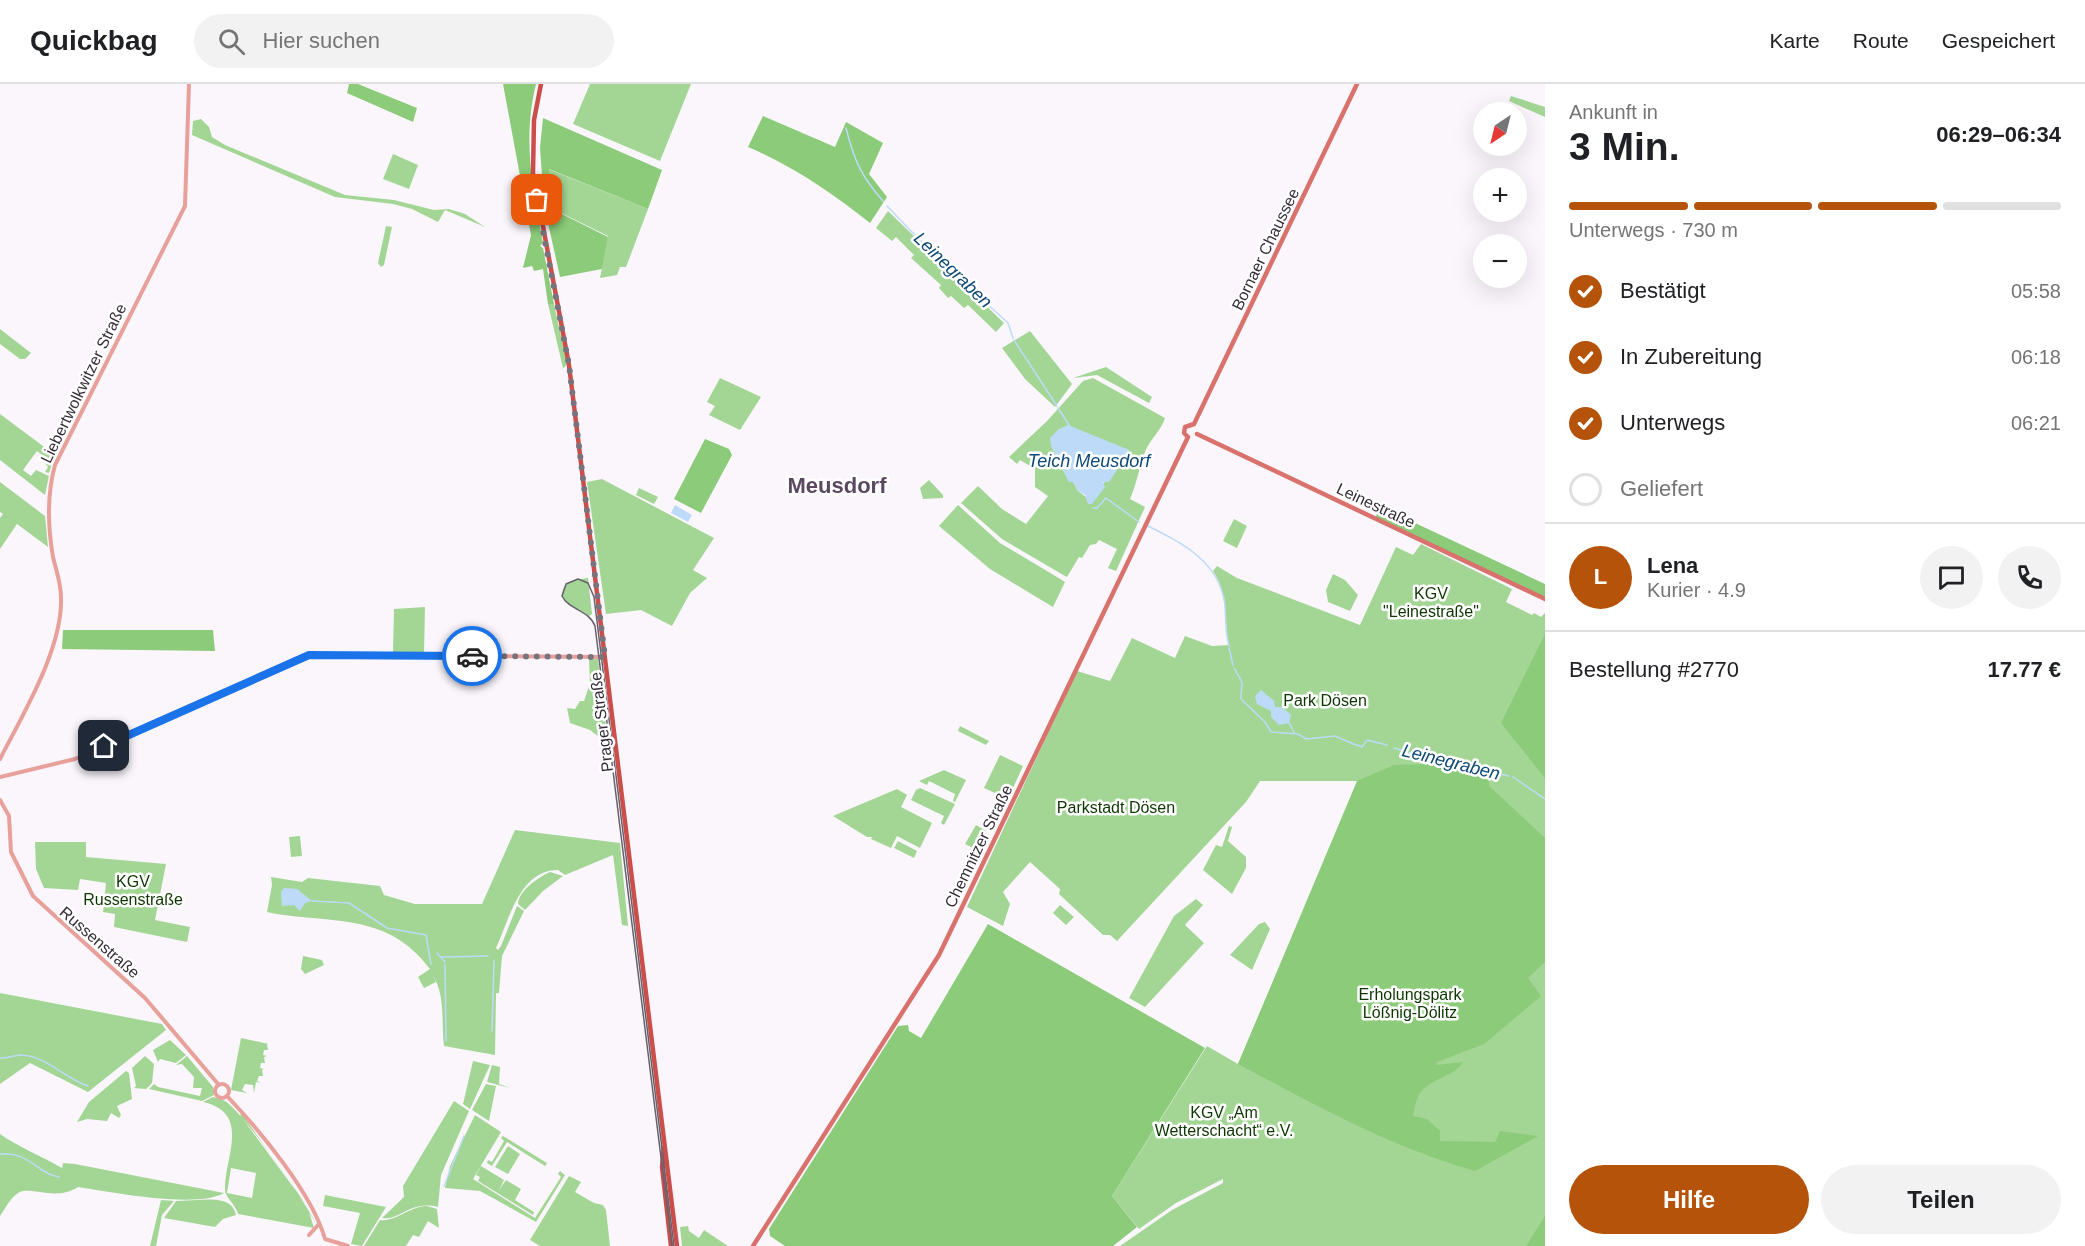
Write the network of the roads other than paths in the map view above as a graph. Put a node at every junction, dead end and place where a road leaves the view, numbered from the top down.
1 (189, 84) edge
2 (541, 84) edge
3 (1357, 84) edge
4 (1194, 424) junction
5 (1197, 434) junction
6 (1188, 437) junction
7 (1545, 599) edge
8 (605, 657) junction
9 (0, 759) edge
10 (0, 777) edge
11 (0, 800) edge
12 (219, 1086) junction
13 (227, 1096) junction
14 (664, 1145) junction
15 (320, 1224) junction
16 (309, 1235) dead end
17 (348, 1246) edge
18 (672, 1246) edge
19 (677, 1246) edge
20 (753, 1246) edge

1 - 9 street, Liebertwolkwitzer Straße
2 - 8 main road, Prager Straße
3 - 4 main road, Bornaer Chaussee
4 - 5 main road
4 - 6 main road, Bornaer Chaussee
5 - 6 main road
5 - 7 main road, Leinestraße
6 - 20 main road, Chemnitzer Straße
8 - 10 street
8 - 14 main road, Prager Straße
11 - 12 street, Russenstraße
12 - 13 street
12 - 13 street
13 - 15 street
14 - 18 main road, Prager Straße
14 - 19 main road, Prager Straße
15 - 16 street
15 - 17 street

